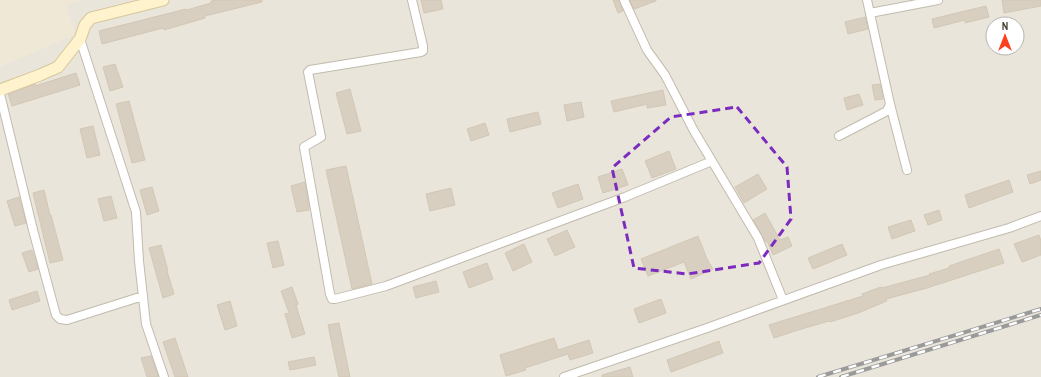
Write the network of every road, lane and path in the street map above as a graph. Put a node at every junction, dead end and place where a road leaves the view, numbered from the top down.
1 (163, 0) edge
2 (412, 0) edge
3 (624, 0) edge
4 (867, 0) edge
5 (938, 0) edge
6 (870, 13) junction
7 (80, 39) junction
8 (0, 90) edge
9 (0, 94) edge
10 (890, 104) junction
11 (839, 136) dead end
12 (712, 161) junction
13 (907, 170) dead end
14 (1041, 216) edge
15 (143, 296) junction
16 (783, 300) junction
17 (164, 377) edge
18 (564, 377) edge

1 - 7 street
2 - 12 street
3 - 12 street
4 - 6 street
5 - 6 street
6 - 10 street
7 - 8 street
7 - 15 street
9 - 15 street
10 - 11 street
10 - 13 street
12 - 16 street
14 - 16 street
15 - 17 street
16 - 18 street

